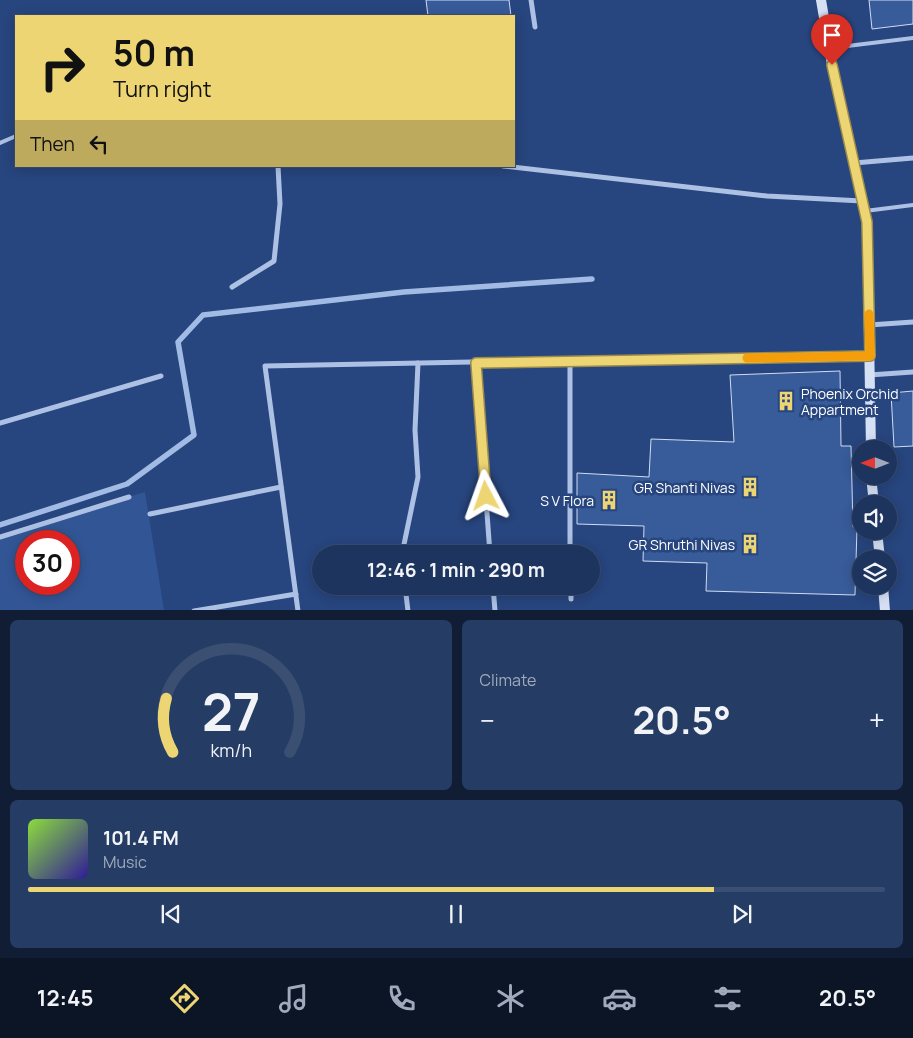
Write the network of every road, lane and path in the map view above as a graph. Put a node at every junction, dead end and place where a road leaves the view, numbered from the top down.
1 (531, 0) edge
2 (821, 0) edge
3 (535, 27) dead end
4 (913, 38) edge
5 (829, 49) junction
6 (15, 136) edge
7 (0, 143) edge
8 (913, 158) edge
9 (854, 163) junction
10 (278, 167) edge
11 (512, 167) edge
12 (863, 206) junction
13 (913, 206) edge
14 (232, 287) dead end
15 (913, 322) edge
16 (869, 325) junction
17 (870, 356) junction
18 (570, 360) junction
19 (418, 363) junction
20 (476, 363) junction
21 (913, 372) edge
22 (870, 375) junction
23 (161, 376) dead end
24 (0, 423) edge
25 (871, 440) edge
26 (281, 487) junction
27 (128, 497) dead end
28 (150, 514) dead end
29 (0, 537) edge
30 (404, 545) edge
31 (489, 545) edge
32 (570, 545) edge
33 (296, 594) junction
34 (406, 595) edge
35 (494, 595) edge
36 (571, 595) edge
37 (884, 595) edge
38 (571, 599) dead end
39 (194, 610) edge
40 (298, 610) edge
41 (408, 610) edge
42 (495, 610) edge
43 (885, 610) edge

1 - 3 street
2 - 5 main road
4 - 5 lane
5 - 9 main road
6 - 7 lane
8 - 9 street
9 - 12 main road
10 - 14 street
11 - 12 street
12 - 13 lane
12 - 16 main road
15 - 16 street
16 - 17 main road
17 - 18 street
17 - 22 main road
18 - 20 street
18 - 32 street
19 - 20 street
19 - 26 street
19 - 30 street
20 - 31 street
21 - 22 street
22 - 25 main road
23 - 24 street
26 - 28 street
26 - 33 street
27 - 29 street
33 - 39 street
33 - 40 street
34 - 41 street
35 - 42 street
36 - 38 street
37 - 43 main road

